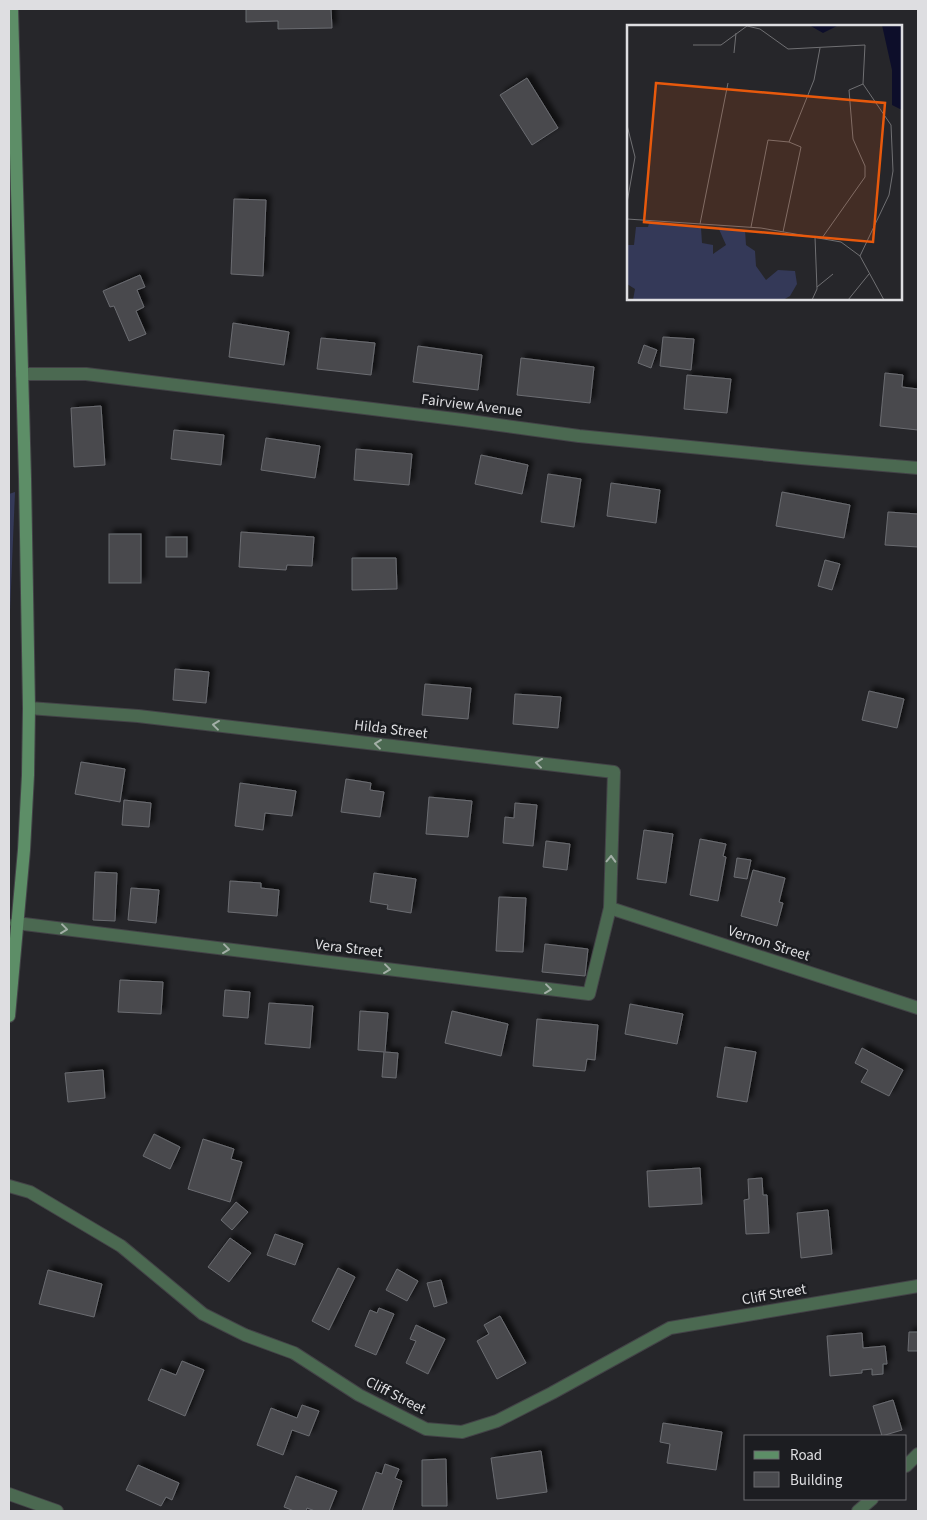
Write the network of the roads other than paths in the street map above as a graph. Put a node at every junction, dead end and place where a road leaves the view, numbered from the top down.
1 (12, 9) edge
2 (22, 374) junction
3 (918, 468) edge
4 (29, 708) junction
5 (610, 908) junction
6 (16, 924) junction
7 (918, 1008) edge
8 (9, 1016) edge
9 (9, 1186) edge
10 (918, 1286) edge
11 (918, 1454) edge
12 (907, 1465) edge
13 (9, 1494) edge
14 (871, 1500) edge
15 (57, 1511) edge
16 (858, 1511) edge

1 - 2 main road
2 - 3 street, Fairview Avenue
2 - 4 main road
5 -> 4 street, Hilda Street
4 - 6 main road
6 -> 5 street, Vera Street
5 - 7 street, Vernon Street
6 - 8 main road
9 - 10 street, Cliff Street
11 - 12 street
13 - 15 street
14 - 16 street

